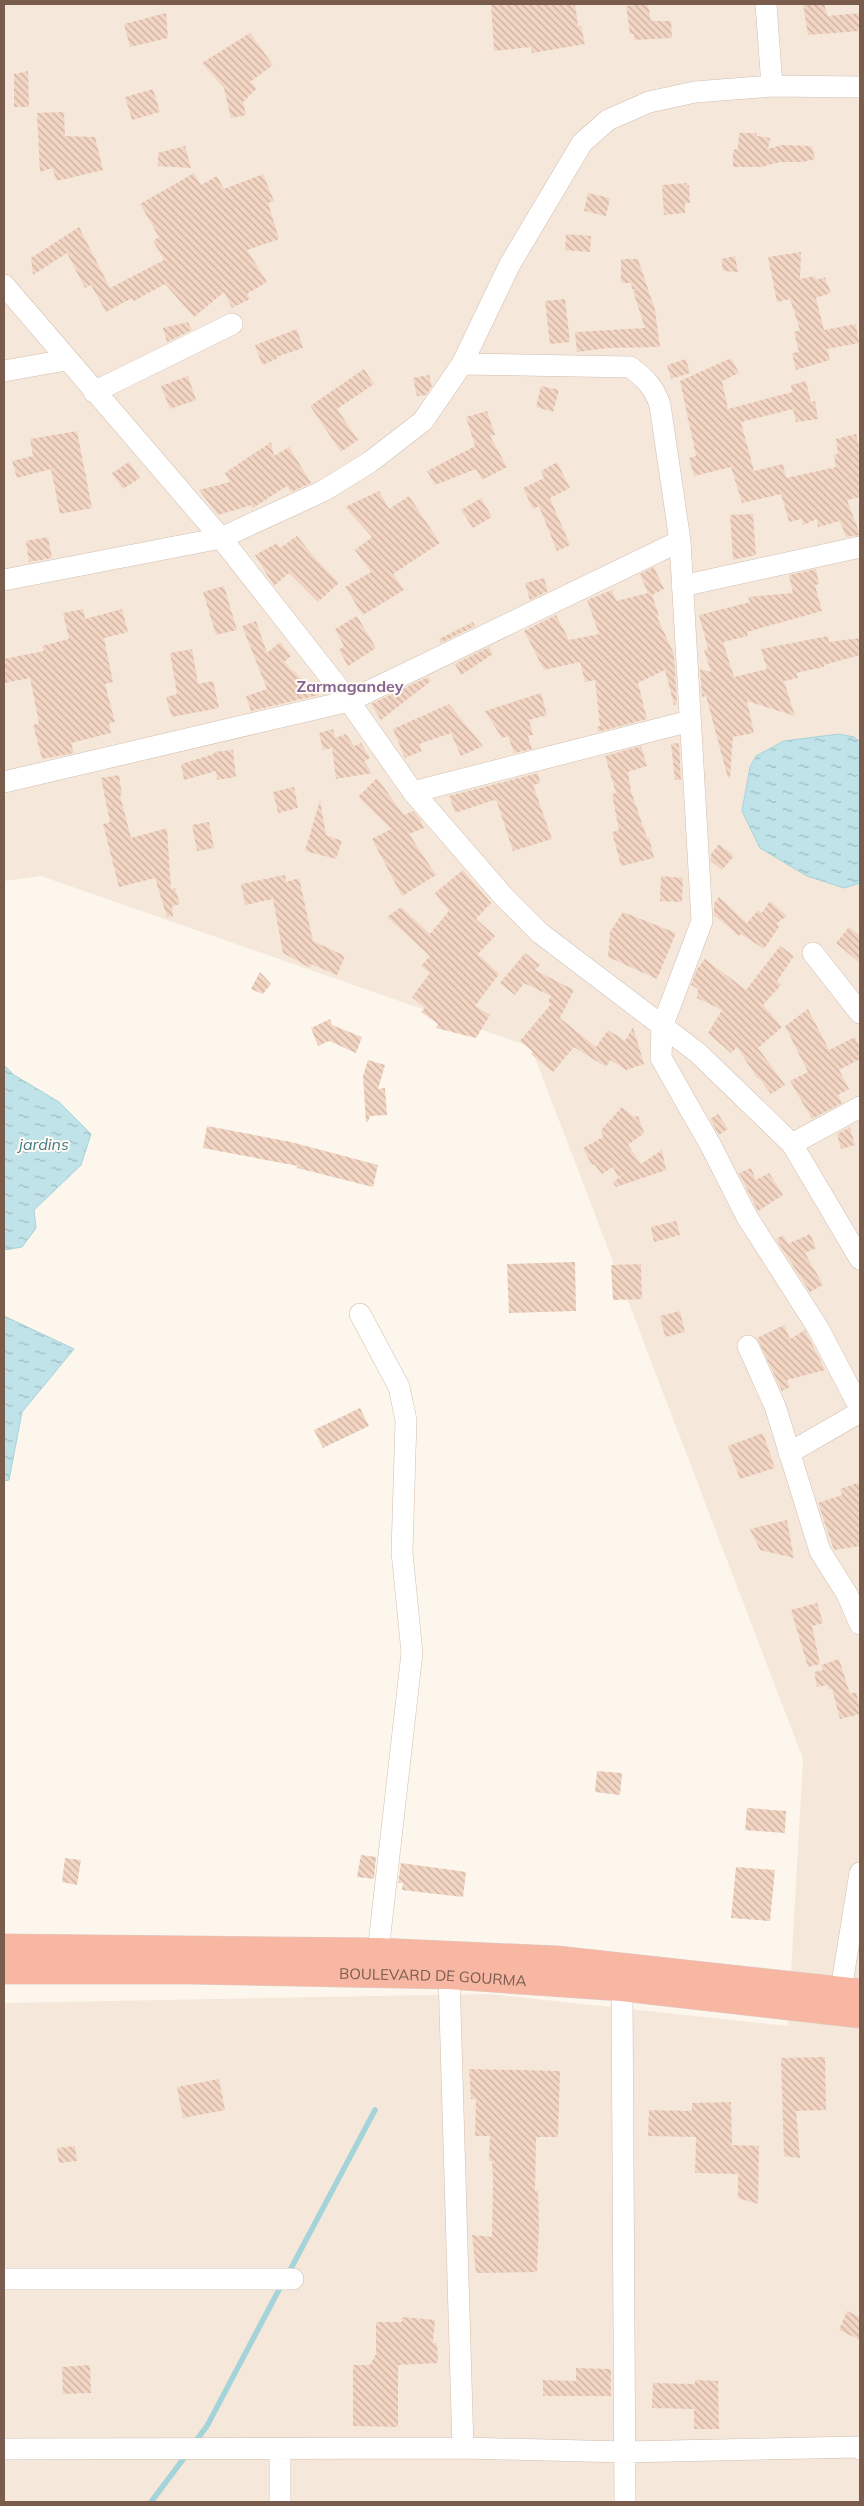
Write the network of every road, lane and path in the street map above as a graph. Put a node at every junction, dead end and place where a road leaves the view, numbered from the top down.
1 (766, 4) edge
2 (772, 86) junction
3 (860, 87) edge
4 (4, 286) edge
5 (232, 324) dead end
6 (66, 360) junction
7 (462, 364) junction
8 (4, 371) edge
9 (94, 392) junction
10 (221, 538) junction
11 (680, 540) junction
12 (860, 547) edge
13 (4, 580) edge
14 (682, 586) junction
15 (349, 701) junction
16 (690, 721) junction
17 (4, 782) edge
18 (413, 792) junction
19 (814, 953) dead end
20 (860, 1013) edge
21 (662, 1027) junction
22 (860, 1107) edge
23 (792, 1144) junction
24 (860, 1259) edge
25 (360, 1314) dead end
26 (748, 1346) dead end
27 (860, 1408) edge
28 (860, 1412) edge
29 (789, 1453) junction
30 (860, 1624) edge
31 (860, 1873) edge
32 (4, 1948) edge
33 (378, 1952) junction
34 (4, 1970) edge
35 (449, 1975) junction
36 (622, 1988) junction
37 (851, 1991) edge
38 (860, 2014) edge
39 (293, 2279) dead end
40 (4, 2280) edge
41 (463, 2448) junction
42 (4, 2449) edge
43 (280, 2449) junction
44 (860, 2449) edge
45 (624, 2452) junction
46 (280, 2502) edge
47 (625, 2502) edge

1 - 2 street
2 - 3 street
2 - 7 street
4 - 6 street
5 - 9 street
6 - 8 street
6 - 9 street
7 - 10 street
7 - 11 street
9 - 10 street
10 - 13 street
10 - 15 street
11 - 14 street
11 - 15 street
12 - 14 street
14 - 16 street
15 - 17 street
15 - 18 street
16 - 18 street
16 - 21 street
18 - 21 street
19 - 20 street
21 - 23 street
21 - 27 street
22 - 23 street
23 - 24 street
25 - 33 street
26 - 29 street
28 - 29 street
29 - 30 street
31 - 37 street
32 - 33 highway, BOULEVARD DE GOURMA
33 - 37 highway, BOULEVARD DE GOURMA
34 - 35 highway, BOULEVARD DE GOURMA
35 - 36 highway, BOULEVARD DE GOURMA
35 - 41 street
36 - 38 highway, BOULEVARD DE GOURMA
36 - 45 street
39 - 40 street
41 - 43 street
41 - 45 street
42 - 43 street
43 - 46 street
44 - 45 street
45 - 47 street

